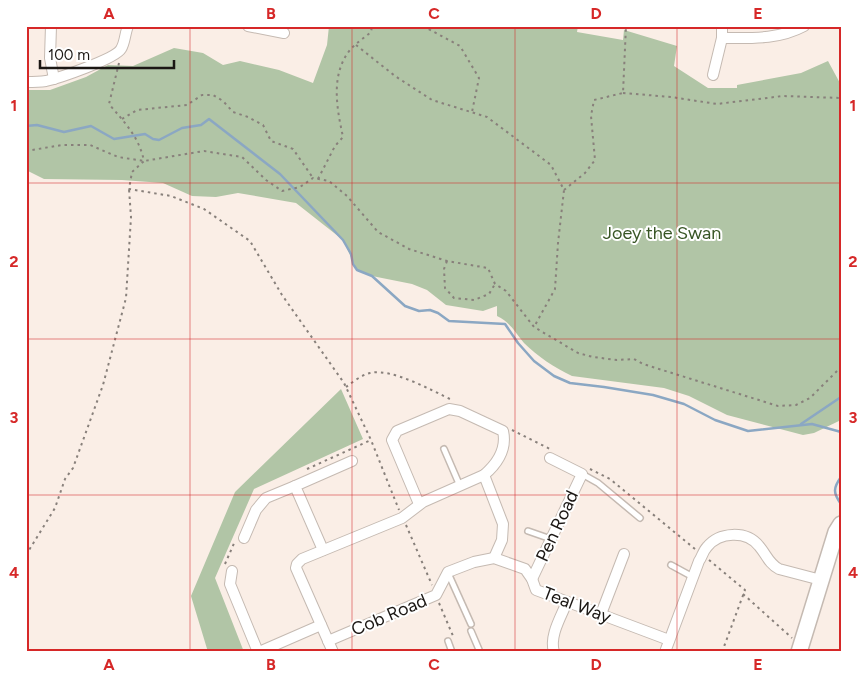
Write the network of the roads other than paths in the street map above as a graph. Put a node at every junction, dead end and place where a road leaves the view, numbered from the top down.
1 (51, 26) edge
2 (128, 26) edge
3 (248, 26) edge
4 (722, 26) edge
5 (804, 26) edge
6 (281, 30) edge
7 (722, 38) junction
8 (713, 75) dead end
9 (54, 79) junction
10 (26, 82) edge
11 (444, 449) dead end
12 (550, 458) dead end
13 (352, 461) dead end
14 (582, 474) junction
15 (484, 476) junction
16 (295, 486) junction
17 (460, 486) junction
18 (419, 504) junction
19 (640, 518) dead end
20 (841, 524) edge
21 (528, 531) dead end
22 (240, 540) road end
23 (551, 540) junction
24 (322, 550) junction
25 (624, 554) dead end
26 (494, 558) junction
27 (671, 565) dead end
28 (228, 568) road end
29 (448, 572) junction
30 (693, 577) junction
31 (532, 579) junction
32 (821, 580) junction
33 (567, 602) junction
34 (601, 614) junction
35 (471, 624) dead end
36 (321, 626) junction
37 (471, 631) dead end
38 (669, 640) junction
39 (328, 641) junction
40 (448, 641) dead end
41 (800, 649) edge
42 (258, 652) edge
43 (333, 652) edge
44 (452, 652) edge
45 (480, 652) edge
46 (554, 652) edge
47 (665, 652) edge

1 - 9 street
2 - 9 street
3 - 6 street
4 - 7 street
5 - 7 street
7 - 8 street
9 - 10 street
11 - 17 lane
12 - 14 street
13 - 16 street
14 - 19 lane
14 - 23 street, Pen Road
15 - 17 street
15 - 18 street
15 - 26 street
16 - 22 street
16 - 24 street
17 - 18 street
18 - 24 street
20 - 32 street
21 - 23 lane
23 - 31 street, Pen Road
24 - 36 street
25 - 34 street
26 - 29 street
26 - 31 street, Teal Way
27 - 30 lane
28 - 42 street
29 - 35 lane
29 - 39 street, Cob Road
30 - 32 street
30 - 38 street
31 - 33 street, Teal Way
32 - 41 street
33 - 34 street, Teal Way
33 - 46 street
34 - 38 street, Teal Way
36 - 39 street
36 - 42 street
37 - 45 lane
38 - 47 street
39 - 43 street
40 - 44 lane

